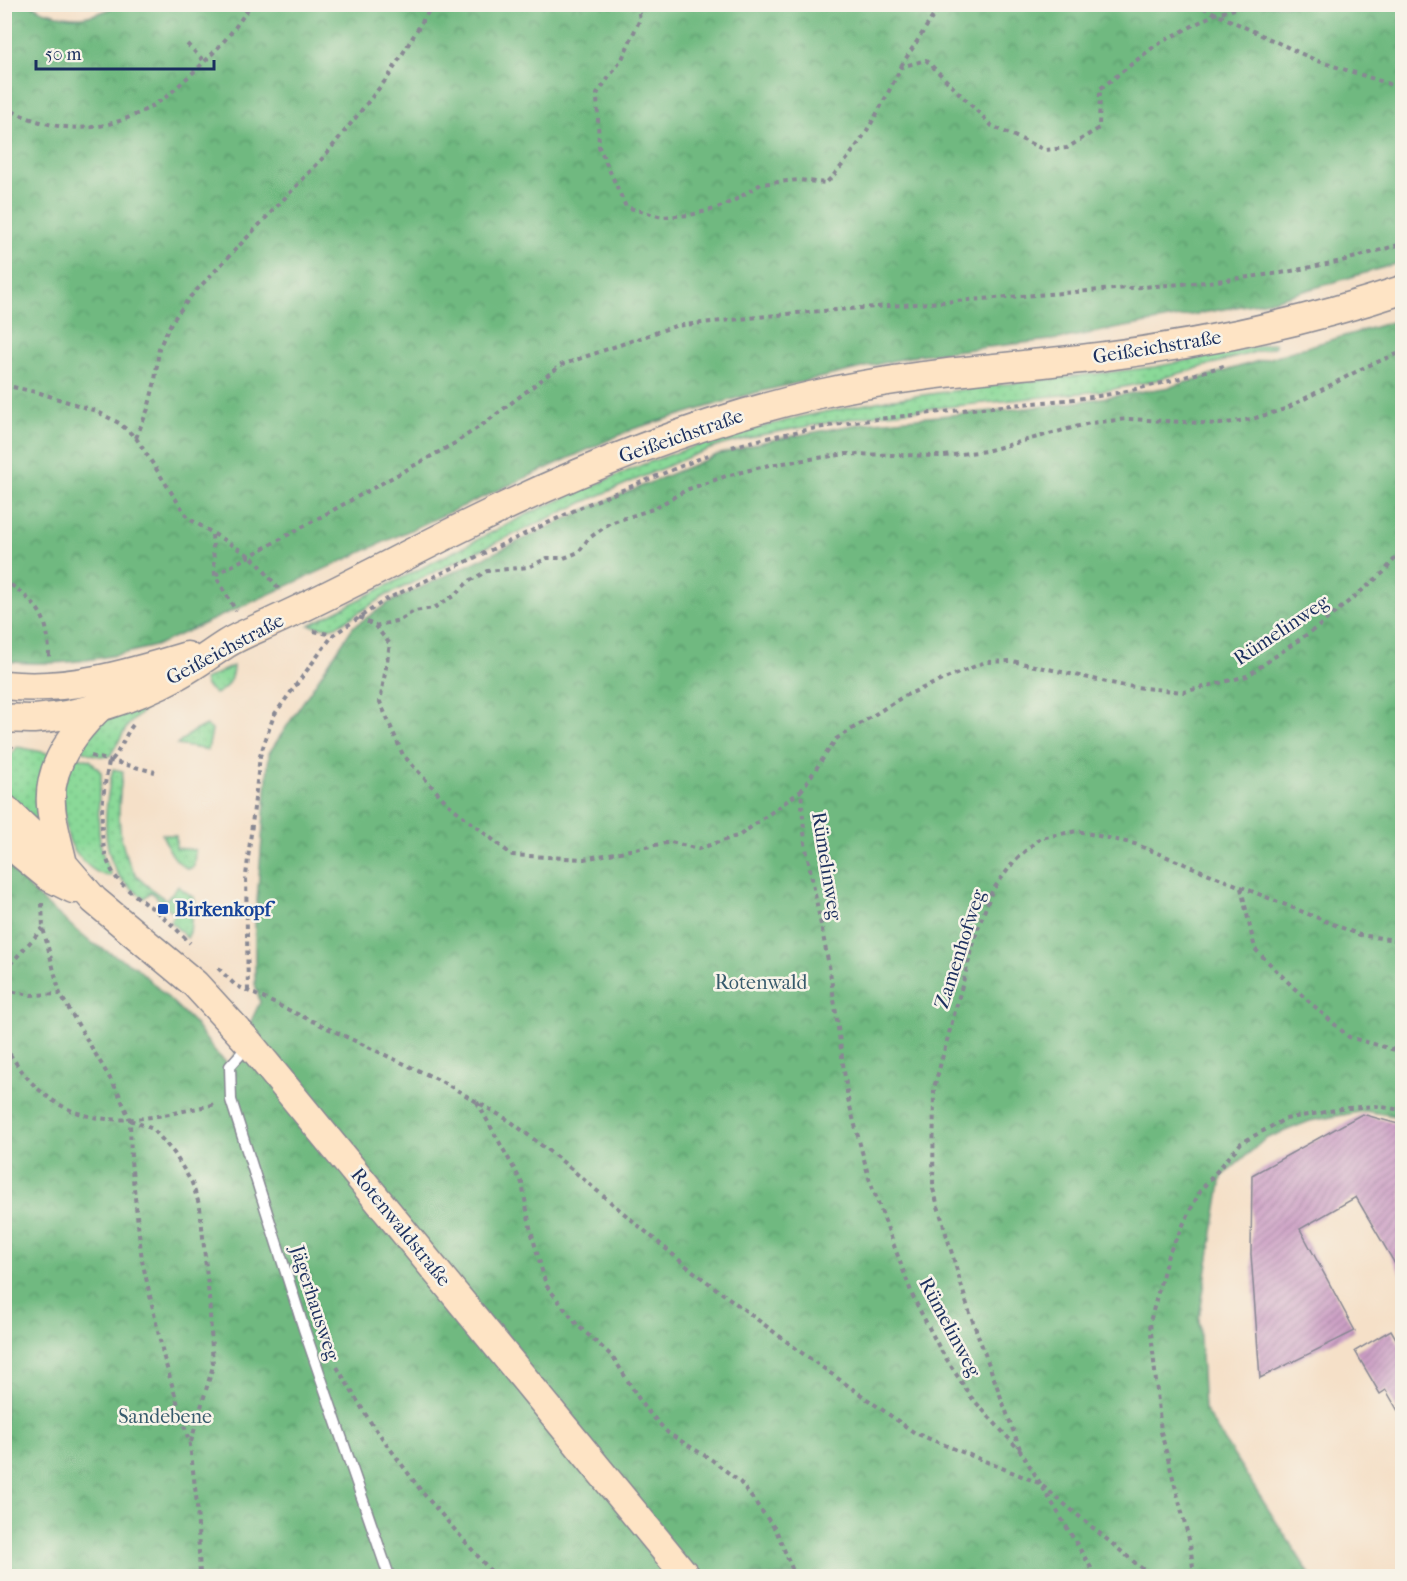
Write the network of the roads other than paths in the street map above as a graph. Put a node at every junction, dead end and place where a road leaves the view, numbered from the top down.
1 (1402, 290) edge
2 (226, 644) junction
3 (4, 685) edge
4 (102, 705) junction
5 (4, 718) edge
6 (4, 808) edge
7 (4, 840) edge
8 (63, 864) junction
9 (94, 900) junction
10 (250, 1044) junction
11 (389, 1576) edge
12 (686, 1576) edge

1 - 2 main road, Geißeichstraße
2 - 3 main road
2 - 4 main road, Geißeichstraße
4 - 5 main road, Geißeichstraße
4 - 8 main road
6 - 8 main road, Rotenwaldstraße
7 - 9 main road, Rotenwaldstraße
8 - 9 main road, Rotenwaldstraße
9 - 10 main road, Rotenwaldstraße
10 - 11 lane, Jägerhausweg
10 - 12 main road, Rotenwaldstraße

